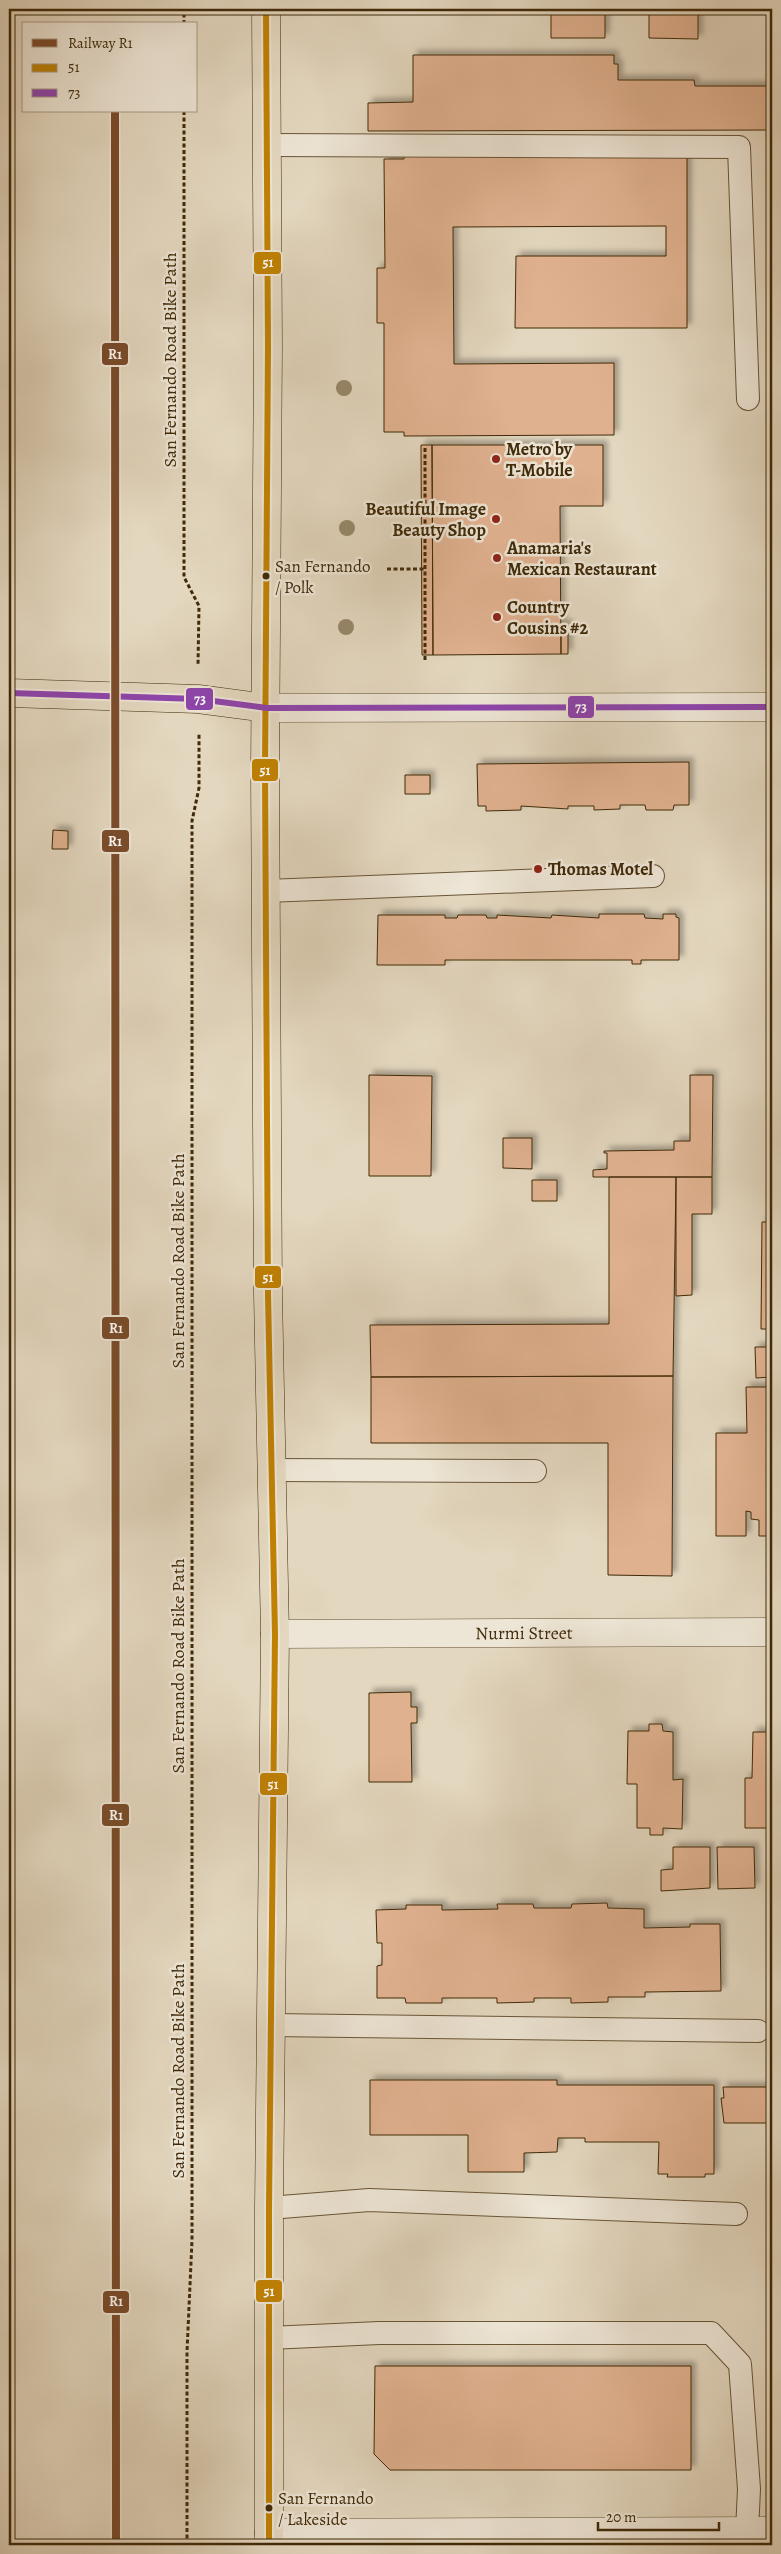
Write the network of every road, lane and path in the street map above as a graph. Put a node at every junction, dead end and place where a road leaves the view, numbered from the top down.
1 (184, 9) edge
2 (266, 9) edge
3 (184, 22) edge
4 (184, 112) edge
5 (267, 145) junction
6 (748, 399) dead end
7 (425, 448) dead end
8 (387, 569) dead end
9 (425, 569) junction
10 (199, 606) dead end
11 (425, 661) dead end
12 (9, 694) edge
13 (772, 707) edge
14 (267, 708) junction
15 (199, 788) dead end
16 (653, 876) dead end
17 (266, 891) junction
18 (270, 1470) junction
19 (536, 1471) dead end
20 (772, 1632) edge
21 (274, 1634) junction
22 (270, 2025) junction
23 (758, 2031) dead end
24 (269, 2208) junction
25 (736, 2214) dead end
26 (269, 2338) junction
27 (759, 2531) edge
28 (667, 2538) edge
29 (269, 2539) edge
30 (187, 2545) edge

1 - 3 path
2 - 5 main road
4 - 10 path, San Fernando Road Bike Path
5 - 6 lane
5 - 14 main road
7 - 9 path
8 - 9 path
9 - 11 path
12 - 14 main road
13 - 14 street
14 - 17 main road
15 - 30 path, San Fernando Road Bike Path
16 - 17 lane
17 - 18 main road
18 - 19 lane
18 - 21 main road
20 - 21 street, Nurmi Street
21 - 22 main road
22 - 23 lane
22 - 24 main road
24 - 25 lane
24 - 26 main road
26 - 27 lane
26 - 29 main road
27 - 28 street
28 - 29 street

